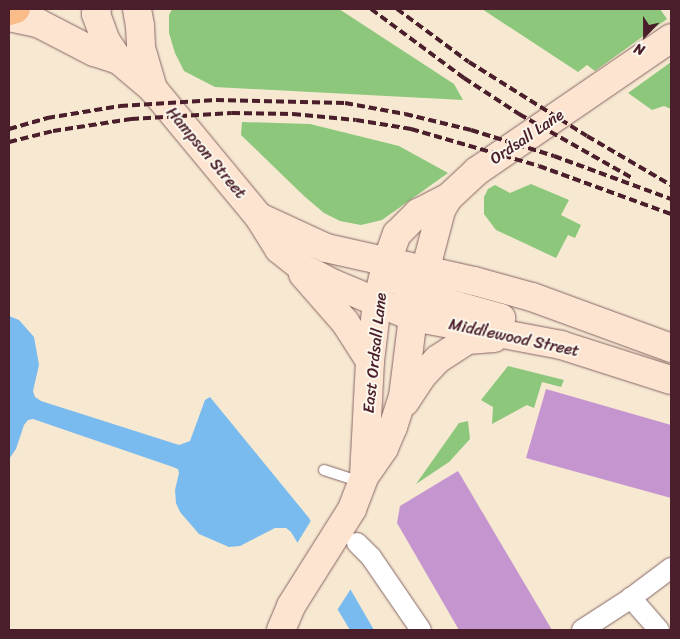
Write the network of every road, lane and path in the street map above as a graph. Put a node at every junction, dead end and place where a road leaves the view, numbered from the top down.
1 (16, 9) edge
2 (97, 9) edge
3 (139, 11) edge
4 (9, 12) edge
5 (9, 17) edge
6 (671, 38) edge
7 (120, 60) junction
8 (153, 89) junction
9 (448, 198) junction
10 (259, 217) junction
11 (436, 231) junction
12 (292, 260) junction
13 (387, 261) junction
14 (469, 280) junction
15 (420, 293) junction
16 (377, 303) junction
17 (511, 336) junction
18 (561, 345) junction
19 (671, 348) edge
20 (370, 361) junction
21 (671, 380) edge
22 (399, 411) junction
23 (324, 470) dead end
24 (363, 480) junction
25 (345, 542) junction
26 (671, 568) edge
27 (630, 598) junction
28 (286, 618) edge
29 (421, 630) edge
30 (582, 630) edge
31 (659, 630) edge

1 - 4 highway
2 - 7 main road, Hampson Street
3 - 8 main road, Hampson Street
5 - 7 main road
6 - 9 main road, Ordsall Lane
7 - 8 main road, Hampson Street
8 - 10 main road, Hampson Street
9 - 11 main road, Ordsall Lane
9 - 13 main road, East Ordsall Lane
10 - 12 main road, Hampson Street
10 - 13 main road, Hampson Street
11 - 14 main road
11 - 15 main road, Ordsall Lane
12 - 16 main road, Hampson Street
12 - 20 main road
13 - 15 main road, Hampson Street
13 - 16 main road, East Ordsall Lane
14 - 15 main road
14 - 19 main road
15 - 16 main road, Hampson Street
15 - 17 main road, Middlewood Street
15 - 18 main road
15 - 22 main road, East Ordsall Lane
16 - 20 main road, East Ordsall Lane
17 - 18 main road, Middlewood Street
17 - 22 main road
18 - 21 main road, Middlewood Street
20 - 24 main road, East Ordsall Lane
22 - 24 main road, East Ordsall Lane
23 - 24 lane
24 - 25 main road, East Ordsall Lane
25 - 28 main road, East Ordsall Lane
25 - 29 street
26 - 27 street
27 - 30 street
27 - 31 street

